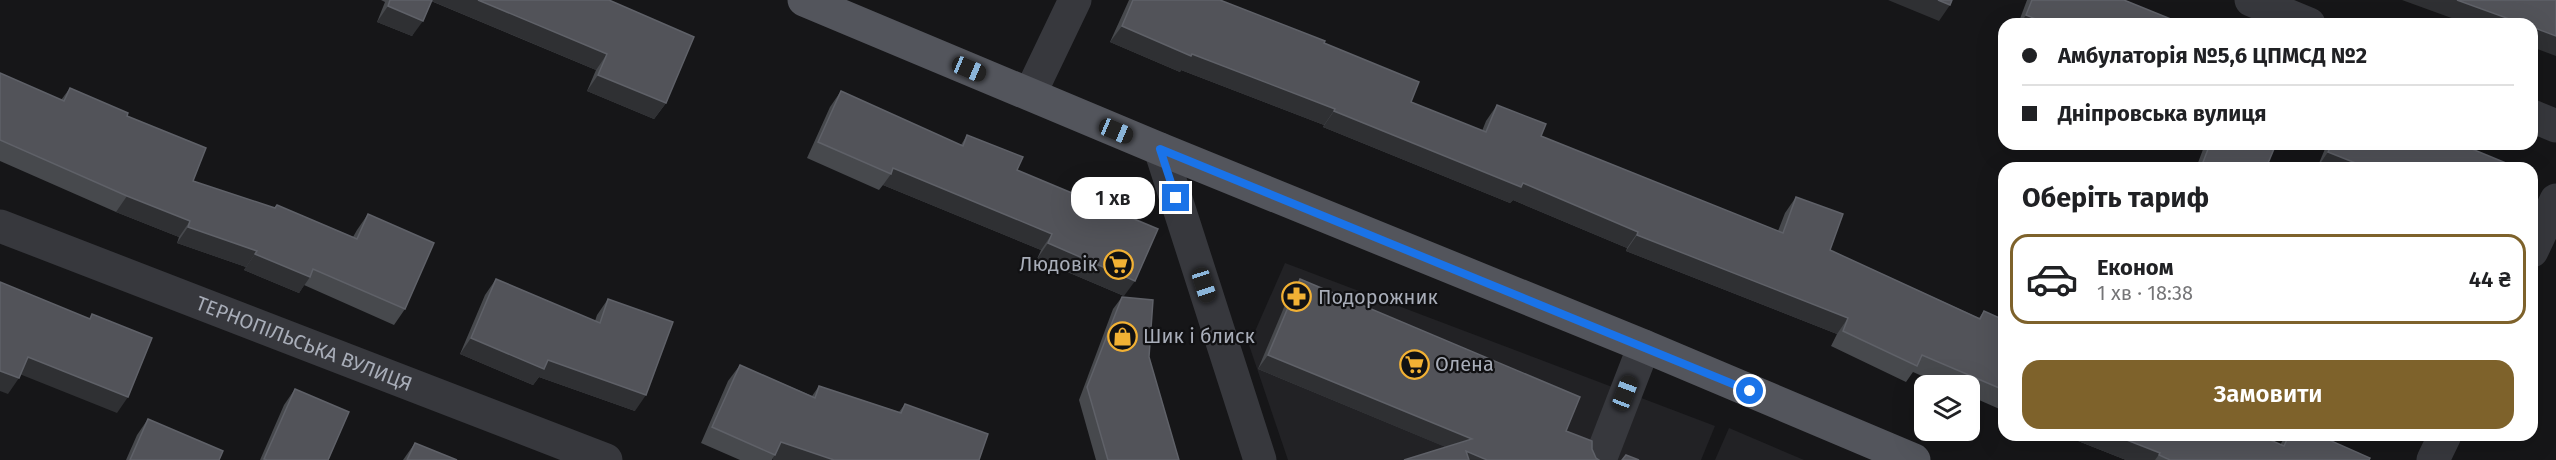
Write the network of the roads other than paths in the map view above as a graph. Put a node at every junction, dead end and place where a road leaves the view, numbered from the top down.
1 (804, 0) edge
2 (1075, 0) edge
3 (2251, 0) edge
4 (2294, 18) edge
5 (1030, 94) junction
6 (2538, 118) edge
7 (2556, 126) edge
8 (1160, 149) junction
9 (2556, 200) edge
10 (0, 226) edge
11 (2538, 238) edge
12 (1644, 346) junction
13 (2442, 441) edge
14 (1873, 452) edge
15 (606, 460) edge
16 (1260, 460) edge
17 (1600, 460) edge
18 (1914, 460) edge
19 (2433, 460) edge

1 - 5 main road
2 - 5 street
3 - 4 street
5 - 8 main road
6 - 7 street
8 - 12 main road
8 - 16 street
9 - 11 street
10 - 15 street, ТЕРНОПІЛЬСЬКА ВУЛИЦЯ
12 - 14 main road
12 - 17 street
13 - 19 street
14 - 18 main road

